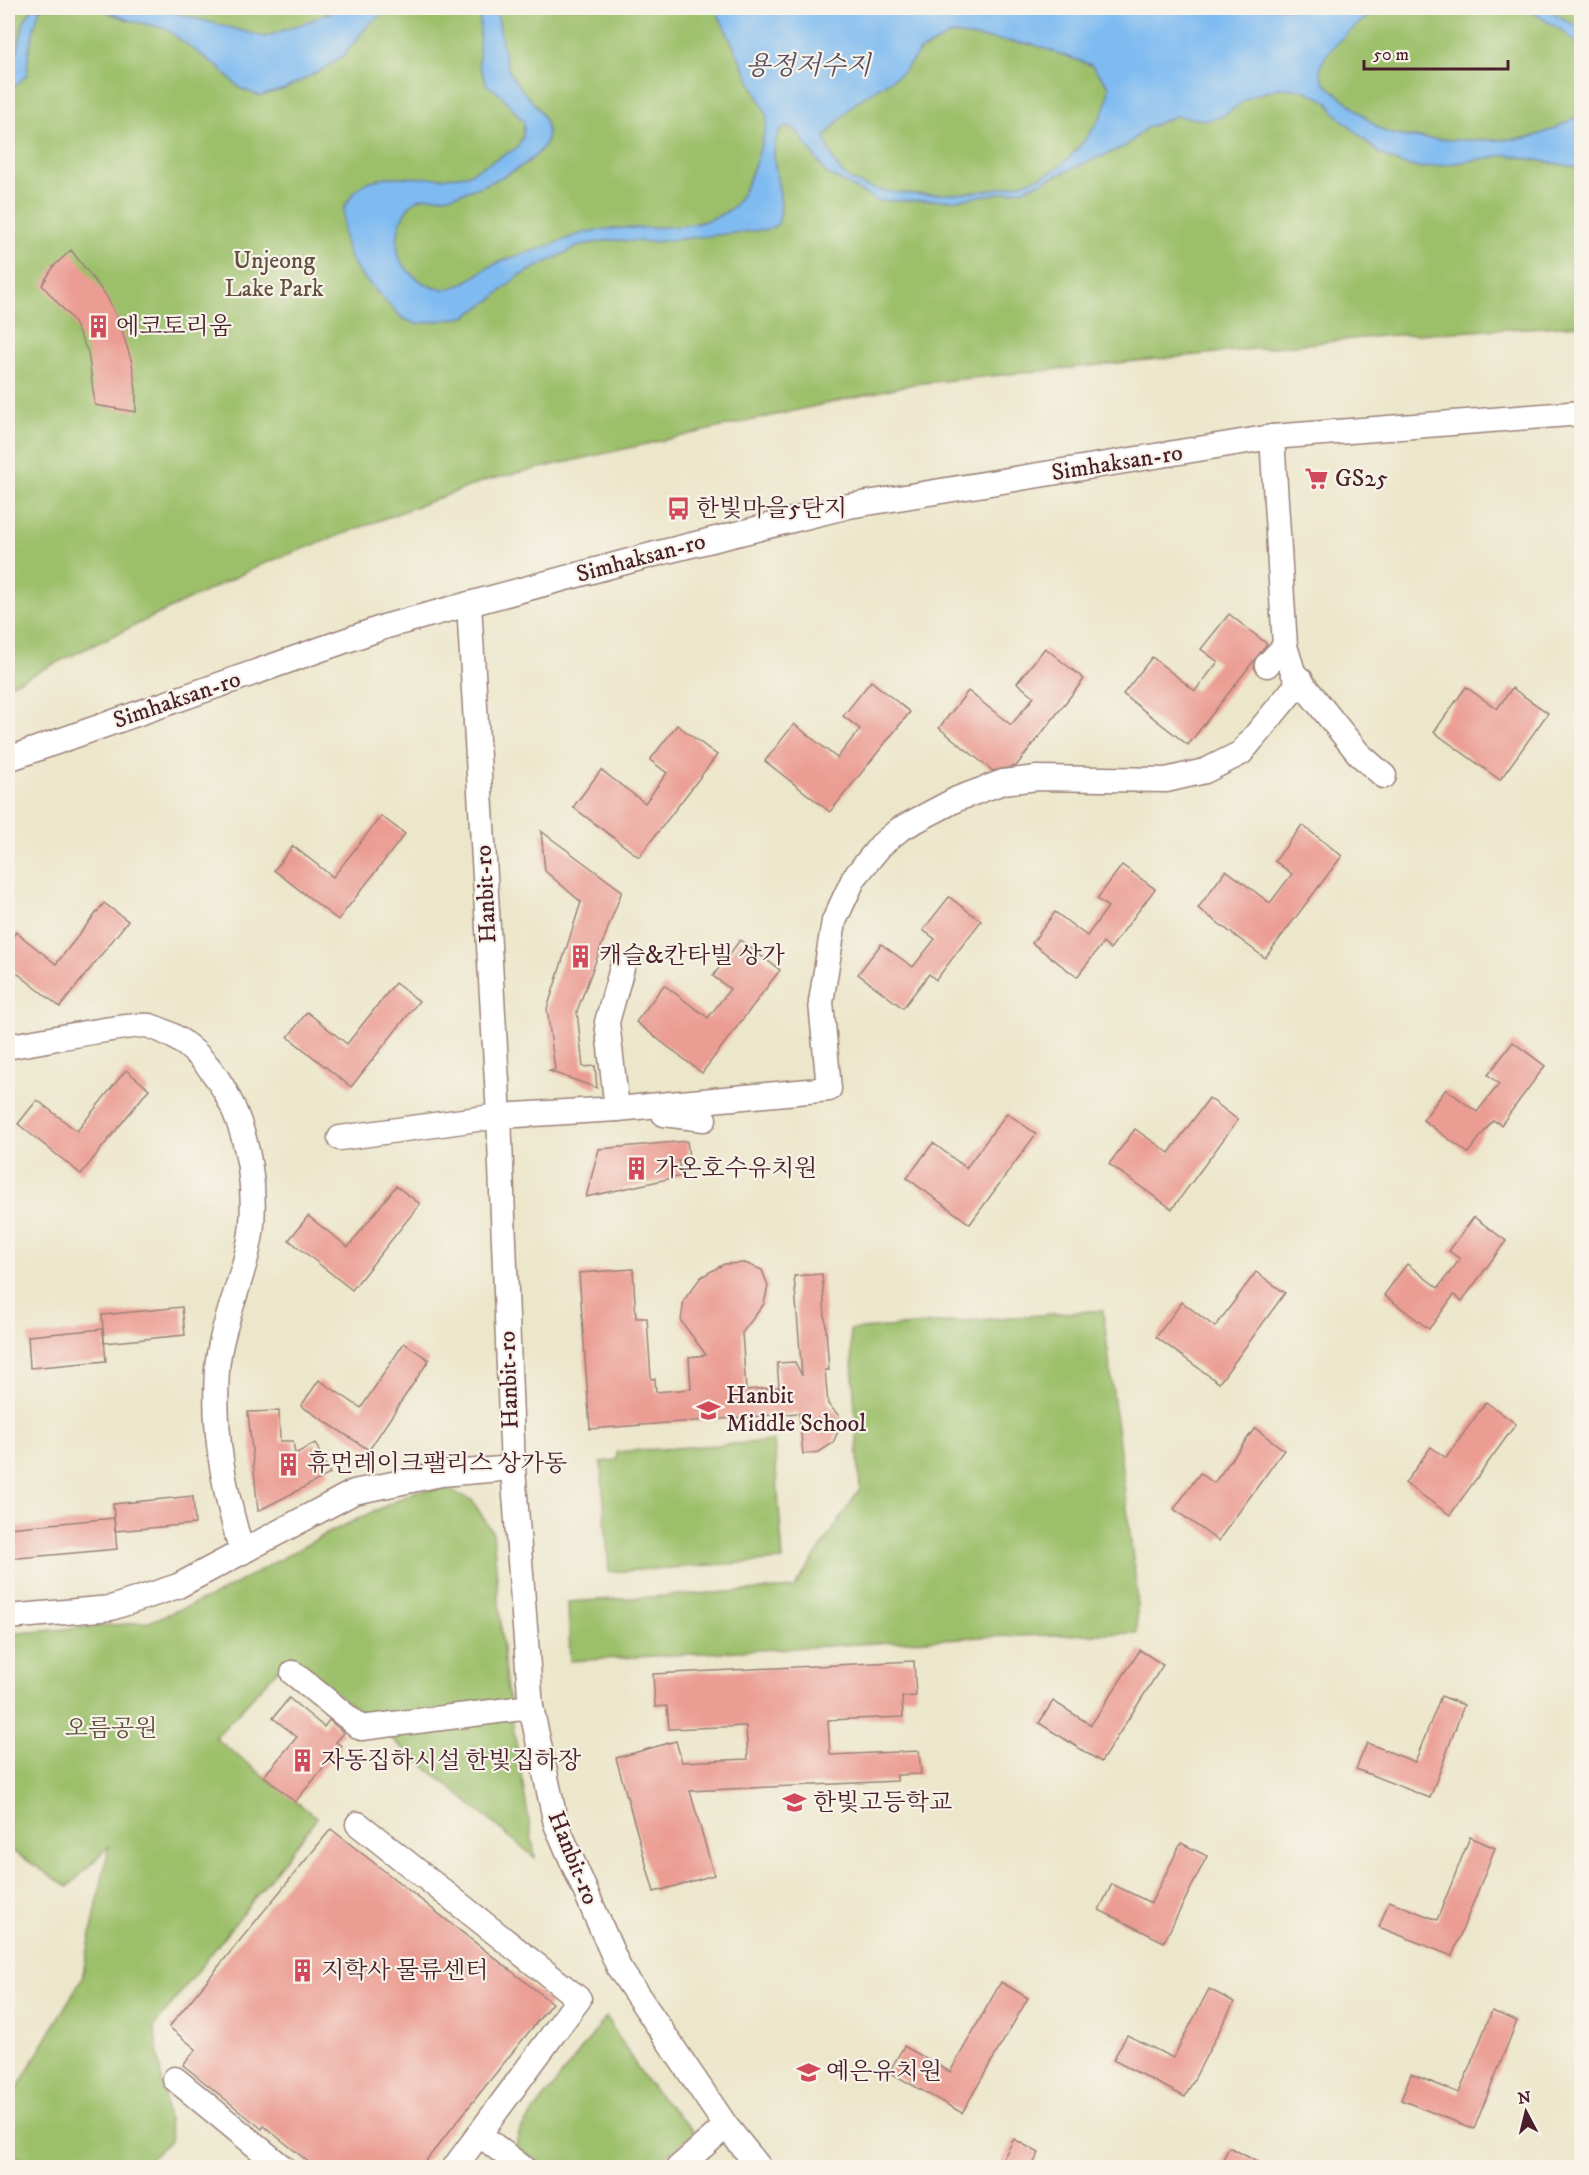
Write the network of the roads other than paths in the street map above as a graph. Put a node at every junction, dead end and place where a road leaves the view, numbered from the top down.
1 (1581, 413) edge
2 (1272, 437) junction
3 (469, 604) junction
4 (1285, 646) junction
5 (1267, 665) dead end
6 (1301, 680) junction
7 (8, 759) edge
8 (1384, 776) dead end
9 (622, 968) dead end
10 (9, 1048) edge
11 (617, 1108) junction
12 (500, 1116) junction
13 (704, 1119) dead end
14 (340, 1138) dead end
15 (513, 1468) junction
16 (242, 1552) junction
17 (8, 1617) edge
18 (293, 1673) dead end
19 (531, 1707) junction
20 (358, 1824) dead end
21 (175, 2079) dead end
22 (726, 2126) junction
23 (479, 2134) junction
24 (283, 2168) edge
25 (454, 2168) edge
26 (523, 2168) edge
27 (678, 2168) edge
28 (760, 2168) edge

1 - 2 street, Simhaksan-ro
2 - 3 street, Simhaksan-ro
2 - 4 street
3 - 7 street, Simhaksan-ro
3 - 12 street, Hanbit-ro
4 - 5 street
4 - 6 street
6 - 8 street
6 - 11 street
9 - 11 street
10 - 16 street
11 - 12 street
11 - 13 street
12 - 14 street
12 - 15 street, Hanbit-ro
15 - 16 street
15 - 19 street, Hanbit-ro
16 - 17 street
18 - 19 street
19 - 22 street, Hanbit-ro
20 - 23 street
21 - 24 street
22 - 27 street
22 - 28 street, Hanbit-ro
23 - 25 street
23 - 26 street

